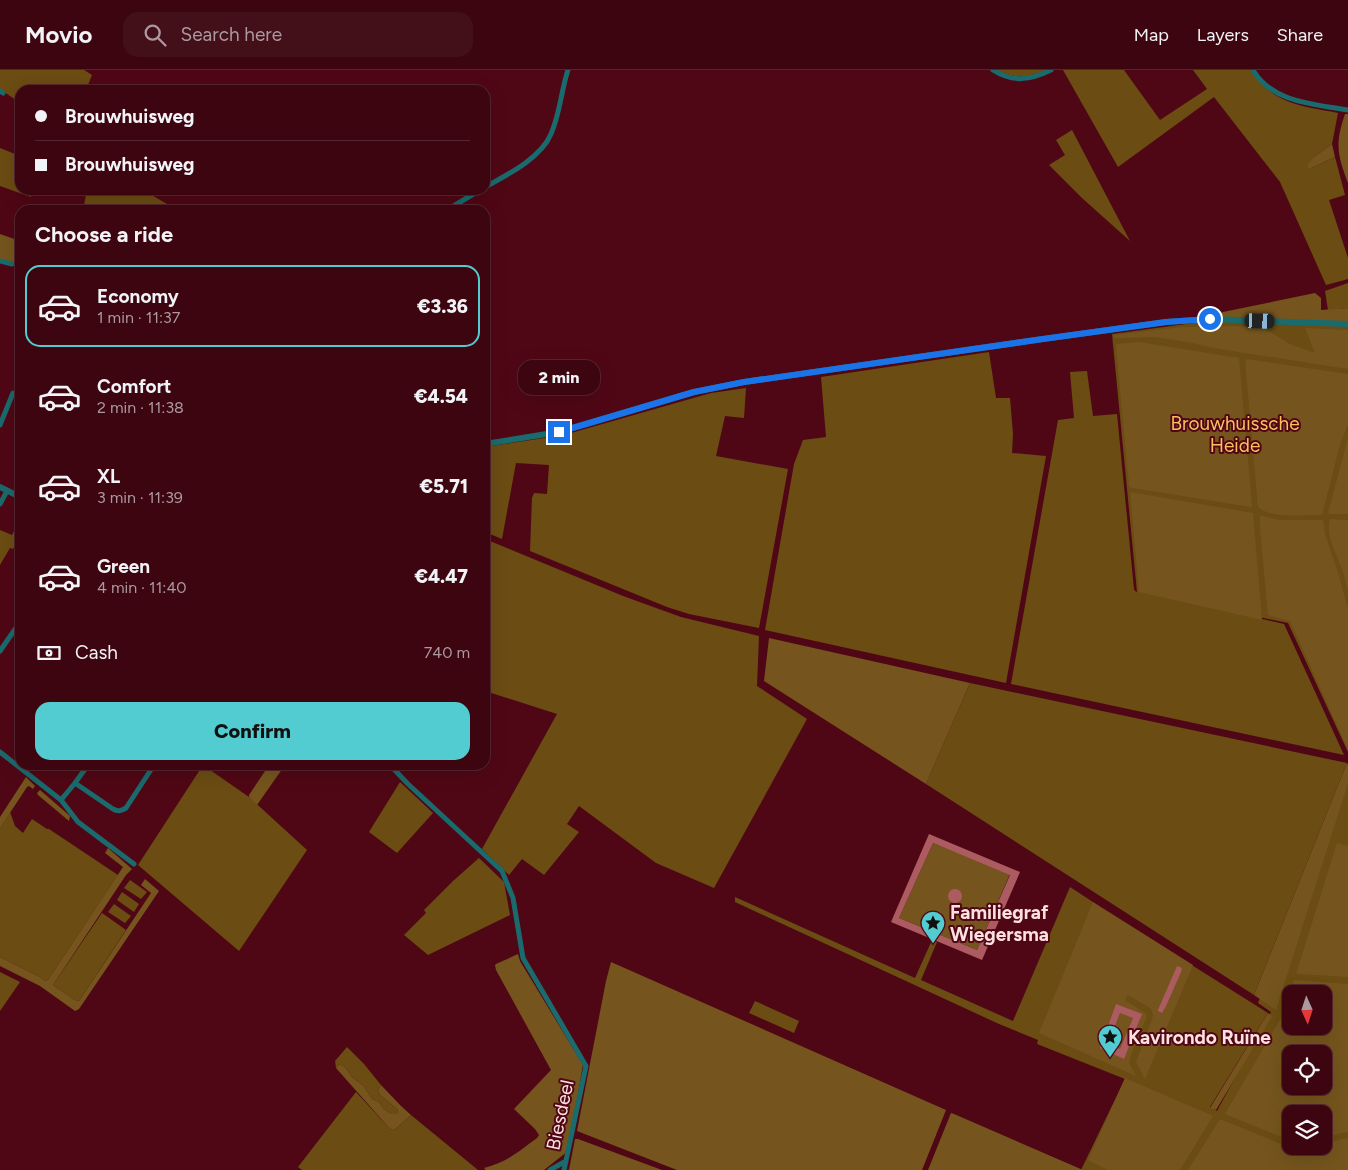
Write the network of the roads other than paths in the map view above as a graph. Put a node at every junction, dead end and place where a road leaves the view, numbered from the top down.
1 (568, 70) edge
2 (993, 70) edge
3 (1051, 70) edge
4 (1253, 70) edge
5 (1348, 110) edge
6 (490, 184) edge
7 (472, 195) edge
8 (455, 205) edge
9 (0, 262) edge
10 (12, 264) dead end
11 (1348, 324) edge
12 (13, 393) dead end
13 (0, 425) edge
14 (490, 443) edge
15 (0, 487) edge
16 (7, 491) junction
17 (15, 494) edge
18 (0, 504) edge
19 (15, 629) edge
20 (0, 651) edge
21 (0, 752) edge
22 (15, 763) edge
23 (24, 770) edge
24 (84, 770) edge
25 (151, 770) edge
26 (395, 770) edge
27 (75, 783) junction
28 (61, 800) junction
29 (134, 864) dead end
30 (566, 1161) junction
31 (550, 1170) edge
32 (564, 1170) edge

1 - 6 street
2 - 3 street
4 - 5 street
7 - 8 street
9 - 10 street
11 - 14 street
12 - 13 street
15 - 16 street
16 - 17 street
16 - 18 street
19 - 20 street
21 - 22 street
23 - 28 street
24 - 27 street
25 - 27 street
26 - 30 street, Biesdeel
27 - 28 street
28 - 29 street
30 - 31 street
30 - 32 street, Biesdeel

